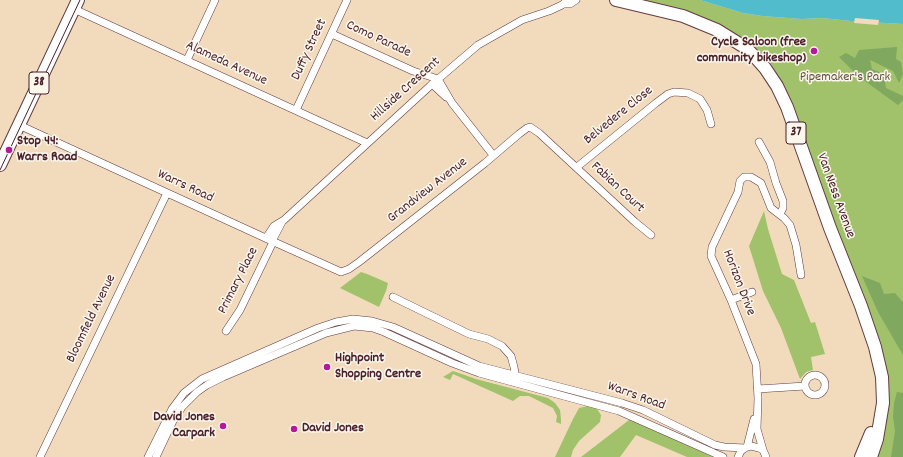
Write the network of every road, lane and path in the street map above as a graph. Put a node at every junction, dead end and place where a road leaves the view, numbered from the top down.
1 (215, 0) edge
2 (347, 0) edge
3 (576, 0) edge
4 (616, 0) edge
5 (565, 2) edge
6 (76, 5) edge
7 (332, 34) junction
8 (187, 60) junction
9 (413, 71) junction
10 (433, 83) junction
11 (296, 110) junction
12 (711, 124) dead end
13 (19, 125) junction
14 (530, 127) joint
15 (759, 142) dead end
16 (367, 143) junction
17 (494, 155) junction
18 (0, 165) edge
19 (577, 167) junction
20 (167, 193) junction
21 (782, 216) junction
22 (651, 235) dead end
23 (270, 241) junction
24 (341, 272) joint
25 (801, 275) dead end
26 (752, 292) dead end
27 (393, 297) dead end
28 (731, 300) junction
29 (226, 331) dead end
30 (878, 359) junction
31 (516, 379) junction
32 (805, 386) dead end
33 (758, 389) junction
34 (746, 447) junction
35 (765, 455) edge
36 (40, 457) edge
37 (148, 457) edge
38 (156, 457) edge
39 (723, 457) edge
40 (738, 457) edge
41 (861, 457) edge
42 (871, 457) edge

1 - 8 street
2 - 7 street, Duffy Street
3 - 5 street, Hillside Crescent
4 - 30 main road, Van Ness Avenue / 37
5 - 10 street, Hillside Crescent
6 - 8 street, Alameda Avenue
6 - 13 main road, 38
7 - 9 street, Como Parade
7 - 11 street, Duffy Street
8 - 11 street, Alameda Avenue
9 - 10 street, Como Parade
9 - 10 street, Como Parade
10 - 16 street, Hillside Crescent
10 - 17 street
11 - 16 street, Alameda Avenue
12 - 19 street, Belvedere Close
13 - 18 main road, 38
13 - 20 street, Warrs Road
14 - 17 street, Grandview Avenue
14 - 19 street, Fabian Court
15 - 21 street
16 - 23 street, Hillside Crescent
17 - 24 street, Grandview Avenue
19 - 22 street, Fabian Court
20 - 23 street, Warrs Road
20 - 36 street, Bloomfield Avenue
21 - 25 street, Horizon Drive
21 - 28 street, Horizon Drive
23 - 24 street, Warrs Road
23 - 29 street, Primary Place
26 - 28 street
27 - 31 street
28 - 33 street, Horizon Drive
30 - 41 main road, Van Ness Avenue / 37
30 - 42 main road, Van Ness Avenue / 37
31 - 34 street, Warrs Road
31 - 37 street
31 - 38 street
31 - 39 street, Warrs Road
32 - 33 street
33 - 34 street, Horizon Drive
33 - 35 street, Horizon Drive
34 - 35 street, Warrs Road
34 - 40 street

